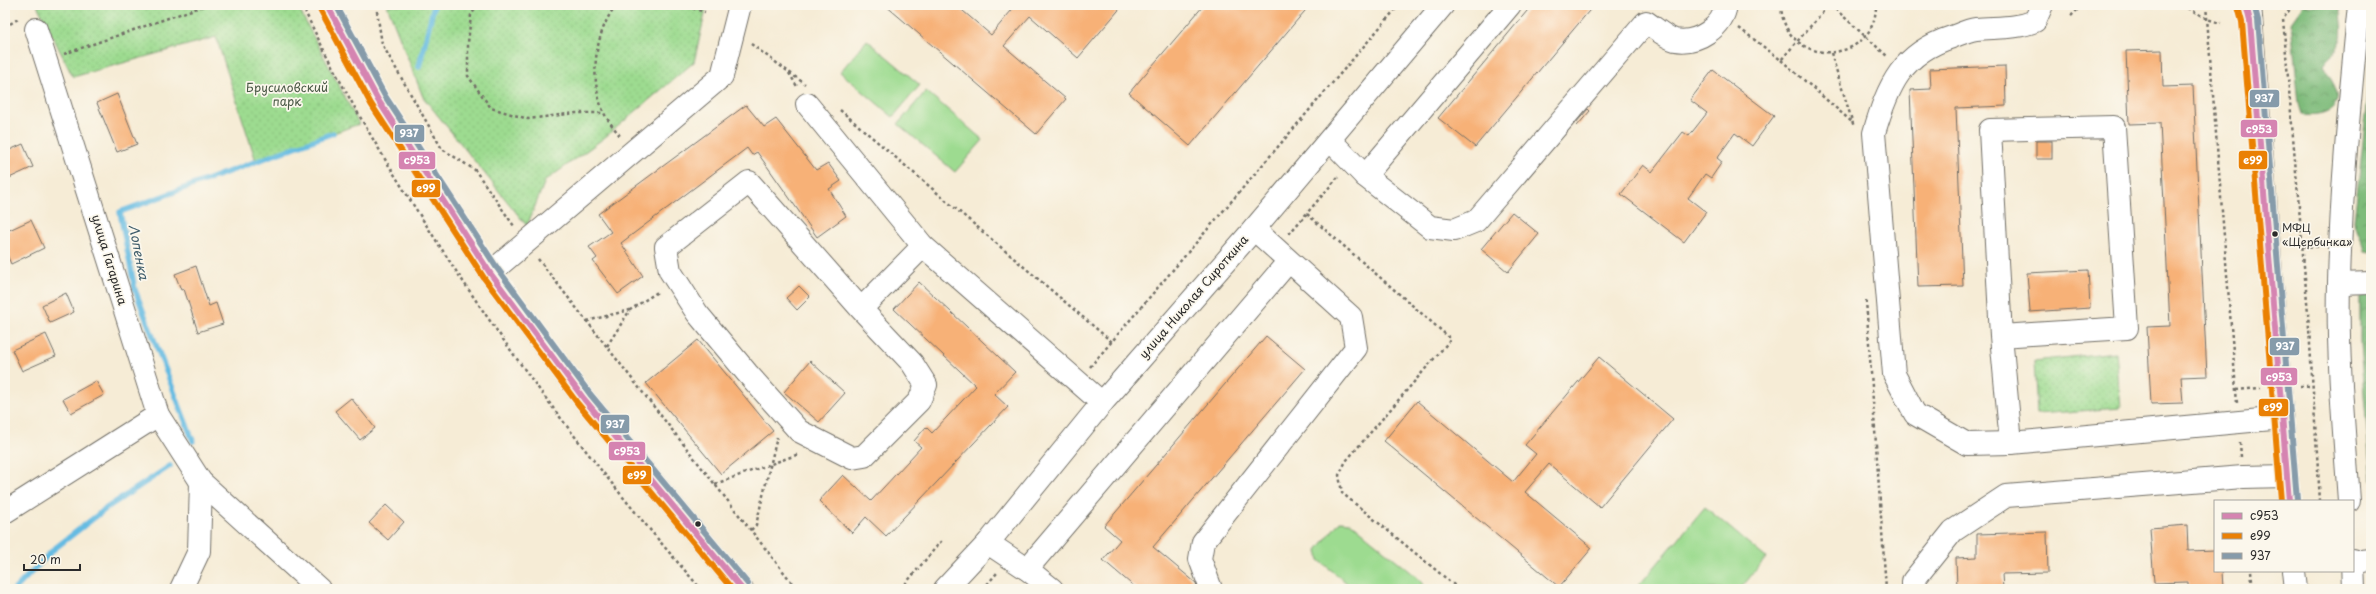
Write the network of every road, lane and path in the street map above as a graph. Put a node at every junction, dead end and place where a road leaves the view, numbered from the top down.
1 (206, 5) edge
2 (326, 5) edge
3 (376, 5) edge
4 (478, 5) edge
5 (616, 5) edge
6 (681, 5) edge
7 (740, 5) edge
8 (1399, 5) edge
9 (1442, 5) edge
10 (1510, 5) edge
11 (1780, 5) edge
12 (1830, 5) edge
13 (1876, 5) edge
14 (2042, 5) edge
15 (2082, 5) edge
16 (2184, 5) edge
17 (2206, 5) edge
18 (2292, 5) edge
19 (2359, 5) edge
20 (2249, 10) edge
21 (1725, 11) edge
22 (705, 12) dead end
23 (2070, 16) dead end
24 (2207, 19) junction
25 (2221, 23) dead end
26 (36, 29) dead end
27 (733, 30) junction
28 (1865, 36) junction
29 (1797, 42) junction
30 (1831, 53) junction
31 (46, 60) junction
32 (1781, 60) junction
33 (1901, 68) junction
34 (809, 96) joint
35 (836, 106) dead end
36 (604, 113) junction
37 (1853, 123) junction
38 (1854, 131) dead end
39 (1330, 140) junction
40 (632, 152) junction
41 (1364, 176) junction
42 (1307, 214) dead end
43 (1254, 229) junction
44 (526, 243) junction
45 (923, 246) junction
46 (1288, 262) junction
47 (490, 273) junction
48 (675, 280) junction
49 (2371, 283) edge
50 (2339, 284) junction
51 (1865, 297) dead end
52 (630, 310) junction
53 (861, 310) junction
54 (587, 321) junction
55 (2001, 336) junction
56 (1112, 342) junction
57 (607, 346) junction
58 (1078, 382) junction
59 (1102, 403) junction
60 (783, 413) junction
61 (158, 415) junction
62 (2283, 418) junction
63 (2238, 423) junction
64 (2011, 443) junction
65 (825, 444) junction
66 (770, 466) junction
67 (2287, 476) junction
68 (2243, 478) junction
69 (202, 482) junction
70 (715, 484) junction
71 (2289, 500) edge
72 (2320, 500) edge
73 (2349, 500) edge
74 (5, 512) edge
75 (751, 530) junction
76 (944, 539) dead end
77 (988, 543) junction
78 (2371, 560) edge
79 (2354, 561) edge
80 (1027, 569) junction
81 (2251, 572) edge
82 (2294, 572) edge
83 (2353, 572) edge
84 (181, 589) edge
85 (319, 589) edge
86 (742, 589) edge
87 (797, 589) edge
88 (901, 589) edge
89 (946, 589) edge
90 (1052, 589) edge
91 (1211, 589) edge
92 (1459, 589) edge
93 (1886, 589) edge
94 (1913, 589) edge
95 (2253, 589) edge
96 (2296, 589) edge
97 (2354, 589) edge

1 - 31 path
2 - 47 street
3 - 44 path
4 - 36 path
5 - 36 path
6 - 22 path
7 - 27 street
8 - 56 path
9 - 39 street, улица Николая Сироткина
10 - 41 street
11 - 29 path
12 - 28 path
12 - 29 path
13 - 28 path
14 - 33 street
15 - 23 path
16 - 24 path
17 - 24 path
18 - 72 path
19 - 50 street
20 - 62 street
21 - 32 path
21 - 41 street
24 - 25 path
24 - 63 path
26 - 31 street, улица Гагарина
27 - 34 path
27 - 40 street
28 - 30 path
28 - 33 path
29 - 30 path
29 - 32 path
30 - 37 path
31 - 61 street, улица Гагарина
32 - 37 path
33 - 64 street
34 - 45 street
35 - 56 path
36 - 40 path
37 - 38 path
39 - 41 street
39 - 43 street, улица Николая Сироткина
40 - 44 street
42 - 92 path
43 - 46 street
43 - 59 street, улица Николая Сироткина
44 - 47 street
44 - 54 path
45 - 53 street
45 - 58 street
46 - 80 street
46 - 91 street
47 - 86 street
48 - 52 path
48 - 53 street
48 - 60 street
49 - 50 street
50 - 73 street
51 - 93 path
52 - 54 path
52 - 57 path
53 - 65 street
54 - 57 path
55 - 55 street
55 - 64 street
56 - 58 path
57 - 70 path
58 - 59 street
59 - 77 street, улица Николая Сироткина
60 - 65 street
60 - 66 path
61 - 69 street, улица Гагарина
61 - 74 street
62 - 63 street
62 - 67 street
63 - 64 street
63 - 68 path
65 - 66 path
66 - 70 path
66 - 75 path
67 - 68 street
67 - 71 street
68 - 94 street
69 - 84 street
69 - 85 street, улица Гагарина
70 - 75 path
75 - 87 path
76 - 88 path
77 - 80 street
77 - 89 street, улица Николая Сироткина
78 - 79 street
80 - 90 street
81 - 95 path
82 - 96 street
83 - 97 street

